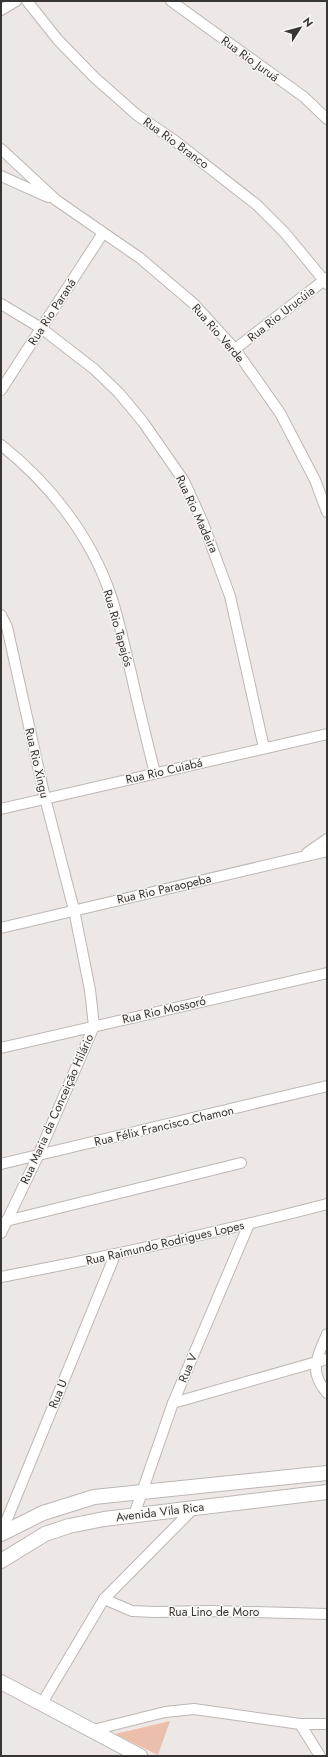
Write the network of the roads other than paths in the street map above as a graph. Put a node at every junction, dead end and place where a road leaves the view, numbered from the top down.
1 (16, 1) edge
2 (27, 1) edge
3 (171, 1) edge
4 (1, 10) edge
5 (327, 119) edge
6 (1, 149) edge
7 (13, 161) junction
8 (2, 177) edge
9 (56, 200) junction
10 (104, 233) junction
11 (326, 281) edge
12 (1, 304) edge
13 (42, 328) junction
14 (235, 349) junction
15 (1, 390) edge
16 (1, 445) edge
17 (327, 512) edge
18 (1, 615) edge
19 (327, 734) edge
20 (264, 748) junction
21 (155, 773) junction
22 (45, 798) junction
23 (1, 809) edge
24 (327, 839) edge
25 (327, 850) edge
26 (303, 856) junction
27 (74, 910) junction
28 (1, 928) edge
29 (327, 973) edge
30 (94, 1026) junction
31 (1, 1048) edge
32 (327, 1086) edge
33 (38, 1156) junction
34 (1, 1164) edge
35 (241, 1164) dead end
36 (327, 1204) edge
37 (6, 1221) junction
38 (249, 1224) junction
39 (1, 1233) edge
40 (115, 1255) junction
41 (1, 1277) edge
42 (327, 1334) edge
43 (327, 1359) edge
44 (315, 1363) junction
45 (327, 1393) edge
46 (173, 1403) junction
47 (327, 1473) edge
48 (142, 1492) junction
49 (327, 1492) edge
50 (194, 1507) junction
51 (134, 1515) junction
52 (1, 1534) edge
53 (1, 1561) edge
54 (104, 1599) junction
55 (327, 1614) edge
56 (1, 1682) edge
57 (42, 1703) junction
58 (300, 1724) junction
59 (327, 1724) edge
60 (92, 1730) junction
61 (140, 1756) edge
62 (320, 1756) edge

1 - 4 street
2 - 11 street, Rua Rio Branco
3 - 5 street, Rua Rio Juruá
6 - 7 street, Rua Rio Verde
7 - 8 street
7 - 9 street, Rua Rio Verde
8 - 9 street, Rua Rio Verde
9 - 10 street, Rua Rio Verde
10 - 13 street, Rua Rio Paraná
10 - 14 street, Rua Rio Verde
11 - 14 street, Rua Rio Urucúia
12 - 13 street, Rua Rio Madeira
13 - 15 street, Rua Rio Paraná
13 - 20 street, Rua Rio Madeira
14 - 17 street, Rua Rio Verde
16 - 21 street, Rua Rio Tapajós
18 - 22 street, Rua Rio Xingu
19 - 20 street, Rua Rio Cuiabá
20 - 21 street, Rua Rio Cuiabá
21 - 22 street, Rua Rio Cuiabá
22 - 23 street, Rua Rio Cuiabá
22 - 27 street, Rua Rio Xingu
24 - 26 street
25 - 26 street, Rua Rio Paraopeba
26 - 27 street, Rua Rio Paraopeba
27 - 28 street, Rua Rio Paraopeba
27 - 30 street, Rua Maria da Conceição Hilário
29 - 30 street, Rua Rio Mossoró
30 - 31 street, Rua Rio Mossoró
30 - 33 street, Rua Maria da Conceição Hilário
32 - 33 street, Rua Félix Francisco Chamon
33 - 34 street, Rua Félix Francisco Chamon
33 - 37 street, Rua Maria da Conceição Hilário
35 - 37 street
36 - 38 street, Rua Raimundo Rodrigues Lopes
37 - 39 street, Rua Maria da Conceição Hilário
38 - 40 street, Rua Raimundo Rodrigues Lopes
38 - 46 street, Rua V
40 - 41 street, Rua Raimundo Rodrigues Lopes
40 - 52 street, Rua U
42 - 44 street
43 - 44 street
44 - 45 street
44 - 46 street
46 - 48 street, Rua V
47 - 48 street, Avenida Vila Rica
48 - 51 street, Rua V
48 - 52 street, Avenida Vila Rica
49 - 50 street, Avenida Vila Rica
50 - 51 street, Avenida Vila Rica
50 - 54 street
51 - 53 street, Avenida Vila Rica
54 - 55 street, Rua Lino de Moro
54 - 57 street
56 - 57 street
57 - 60 street
58 - 59 street
58 - 60 street
58 - 62 street
60 - 61 street

